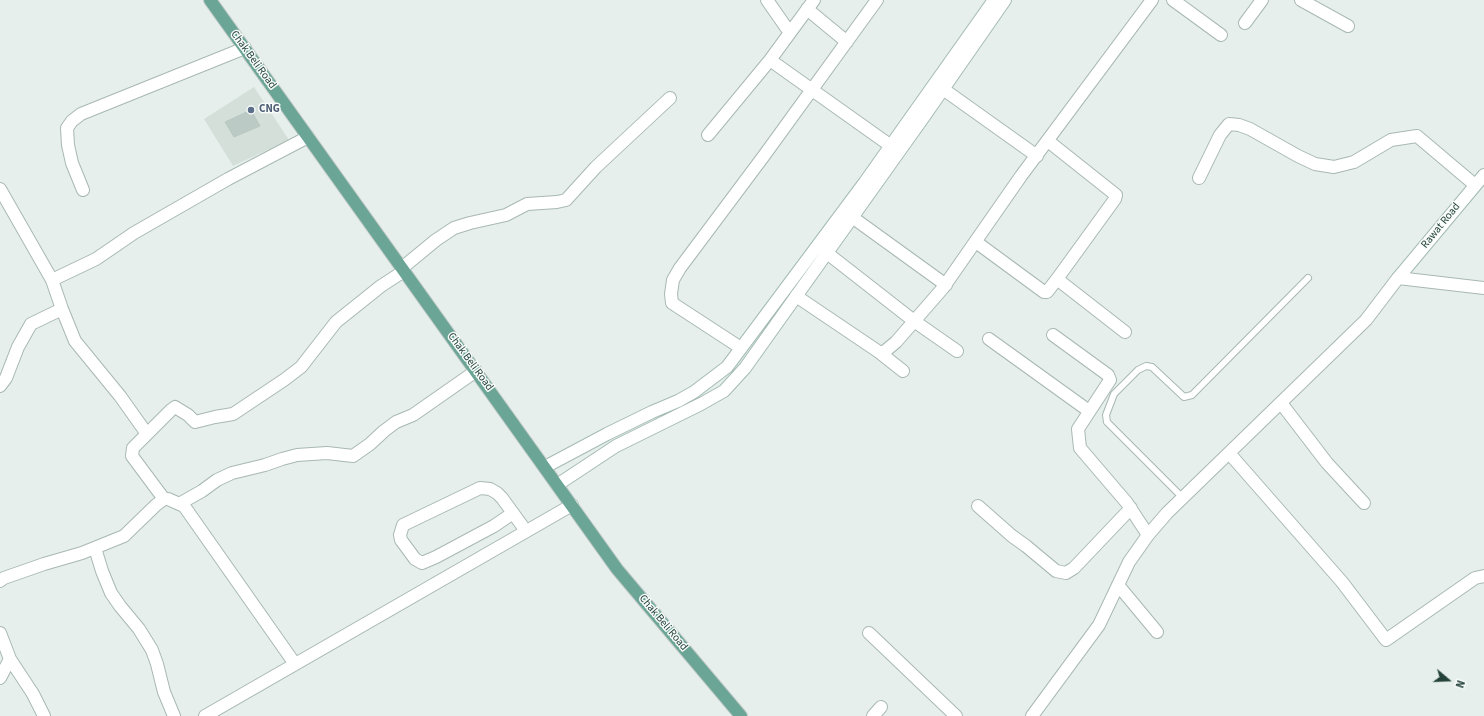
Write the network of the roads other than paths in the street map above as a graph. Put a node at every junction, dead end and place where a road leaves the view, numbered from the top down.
1 (210, 0) edge
2 (767, 0) edge
3 (877, 0) edge
4 (994, 0) edge
5 (1005, 0) edge
6 (1152, 0) edge
7 (1173, 0) edge
8 (1262, 0) edge
9 (1301, 0) edge
10 (811, 5) edge
11 (1245, 23) dead end
12 (1348, 26) dead end
13 (790, 33) junction
14 (1221, 35) dead end
15 (847, 42) junction
16 (245, 48) junction
17 (770, 60) junction
18 (943, 89) junction
19 (812, 90) junction
20 (670, 98) dead end
21 (919, 115) junction
22 (708, 135) dead end
23 (308, 137) junction
24 (1048, 141) junction
25 (891, 146) junction
26 (1037, 156) junction
27 (1484, 174) edge
28 (1199, 178) dead end
29 (1475, 185) junction
30 (0, 188) edge
31 (83, 190) dead end
32 (852, 217) junction
33 (976, 242) junction
34 (827, 253) junction
35 (403, 269) junction
36 (1308, 278) dead end
37 (1398, 278) junction
38 (1057, 279) junction
39 (52, 280) junction
40 (946, 285) junction
41 (1484, 288) edge
42 (796, 296) junction
43 (62, 309) junction
44 (914, 321) junction
45 (1125, 332) dead end
46 (1053, 335) dead end
47 (989, 339) dead end
48 (741, 348) junction
49 (957, 351) dead end
50 (878, 352) junction
51 (476, 371) junction
52 (903, 371) dead end
53 (0, 386) edge
54 (1281, 403) junction
55 (1089, 411) junction
56 (147, 434) junction
57 (1229, 453) junction
58 (545, 467) junction
59 (557, 485) junction
60 (1183, 498) junction
61 (164, 499) junction
62 (1364, 502) dead end
63 (179, 504) junction
64 (572, 505) junction
65 (978, 506) dead end
66 (1131, 508) junction
67 (513, 513) junction
68 (526, 531) junction
69 (1148, 535) junction
70 (95, 548) junction
71 (1484, 576) edge
72 (0, 581) edge
73 (1118, 585) junction
74 (1157, 632) dead end
75 (0, 633) edge
76 (869, 633) dead end
77 (10, 659) junction
78 (295, 664) junction
79 (0, 678) edge
80 (881, 706) dead end
81 (44, 716) edge
82 (174, 716) edge
83 (205, 716) edge
84 (741, 716) edge
85 (873, 716) edge
86 (956, 716) edge
87 (1032, 716) edge

1 - 16 main road, Chak Beli Road
2 - 13 street
3 - 15 street
4 - 21 street
5 - 18 street
6 - 24 street
7 - 14 street
8 - 11 street
9 - 12 street
10 - 13 street
10 - 15 street
13 - 17 street
15 - 19 street
16 - 23 main road, Chak Beli Road
16 - 31 street
17 - 19 street
17 - 22 street
18 - 21 street
18 - 26 street
19 - 25 street
19 - 48 street
20 - 35 street
21 - 25 street
21 - 32 street
23 - 35 main road, Chak Beli Road
23 - 39 street
24 - 26 street
24 - 38 street
25 - 48 street
26 - 33 street
27 - 29 street, Rawat Road
28 - 29 street
29 - 37 street, Rawat Road
30 - 39 street
32 - 34 street
32 - 40 street
33 - 38 street
33 - 40 street
34 - 42 street
34 - 44 street
35 - 51 main road, Chak Beli Road
35 - 56 street
36 - 60 lane
37 - 41 street
37 - 54 street, Rawat Road
38 - 45 street
39 - 43 street
40 - 44 street
42 - 50 street
42 - 59 street
43 - 53 street
43 - 56 street
44 - 49 street
44 - 50 street
46 - 55 street
47 - 55 street
48 - 58 street
50 - 52 street
51 - 58 main road, Chak Beli Road
51 - 63 street
54 - 57 street, Rawat Road
54 - 62 street
55 - 66 street
56 - 61 street
57 - 60 street, Rawat Road
57 - 71 street
58 - 59 main road, Chak Beli Road
59 - 64 main road, Chak Beli Road
60 - 69 street, Rawat Road
61 - 63 street
61 - 70 street
63 - 78 street
64 - 68 street
64 - 84 main road, Chak Beli Road
65 - 66 street
66 - 69 street
67 - 67 street
67 - 68 street
68 - 78 street
69 - 73 street, Rawat Road
70 - 72 street
70 - 82 street
73 - 74 street
73 - 87 street, Rawat Road
75 - 77 street
76 - 86 street
77 - 79 street
77 - 81 street
78 - 83 street
80 - 85 street

